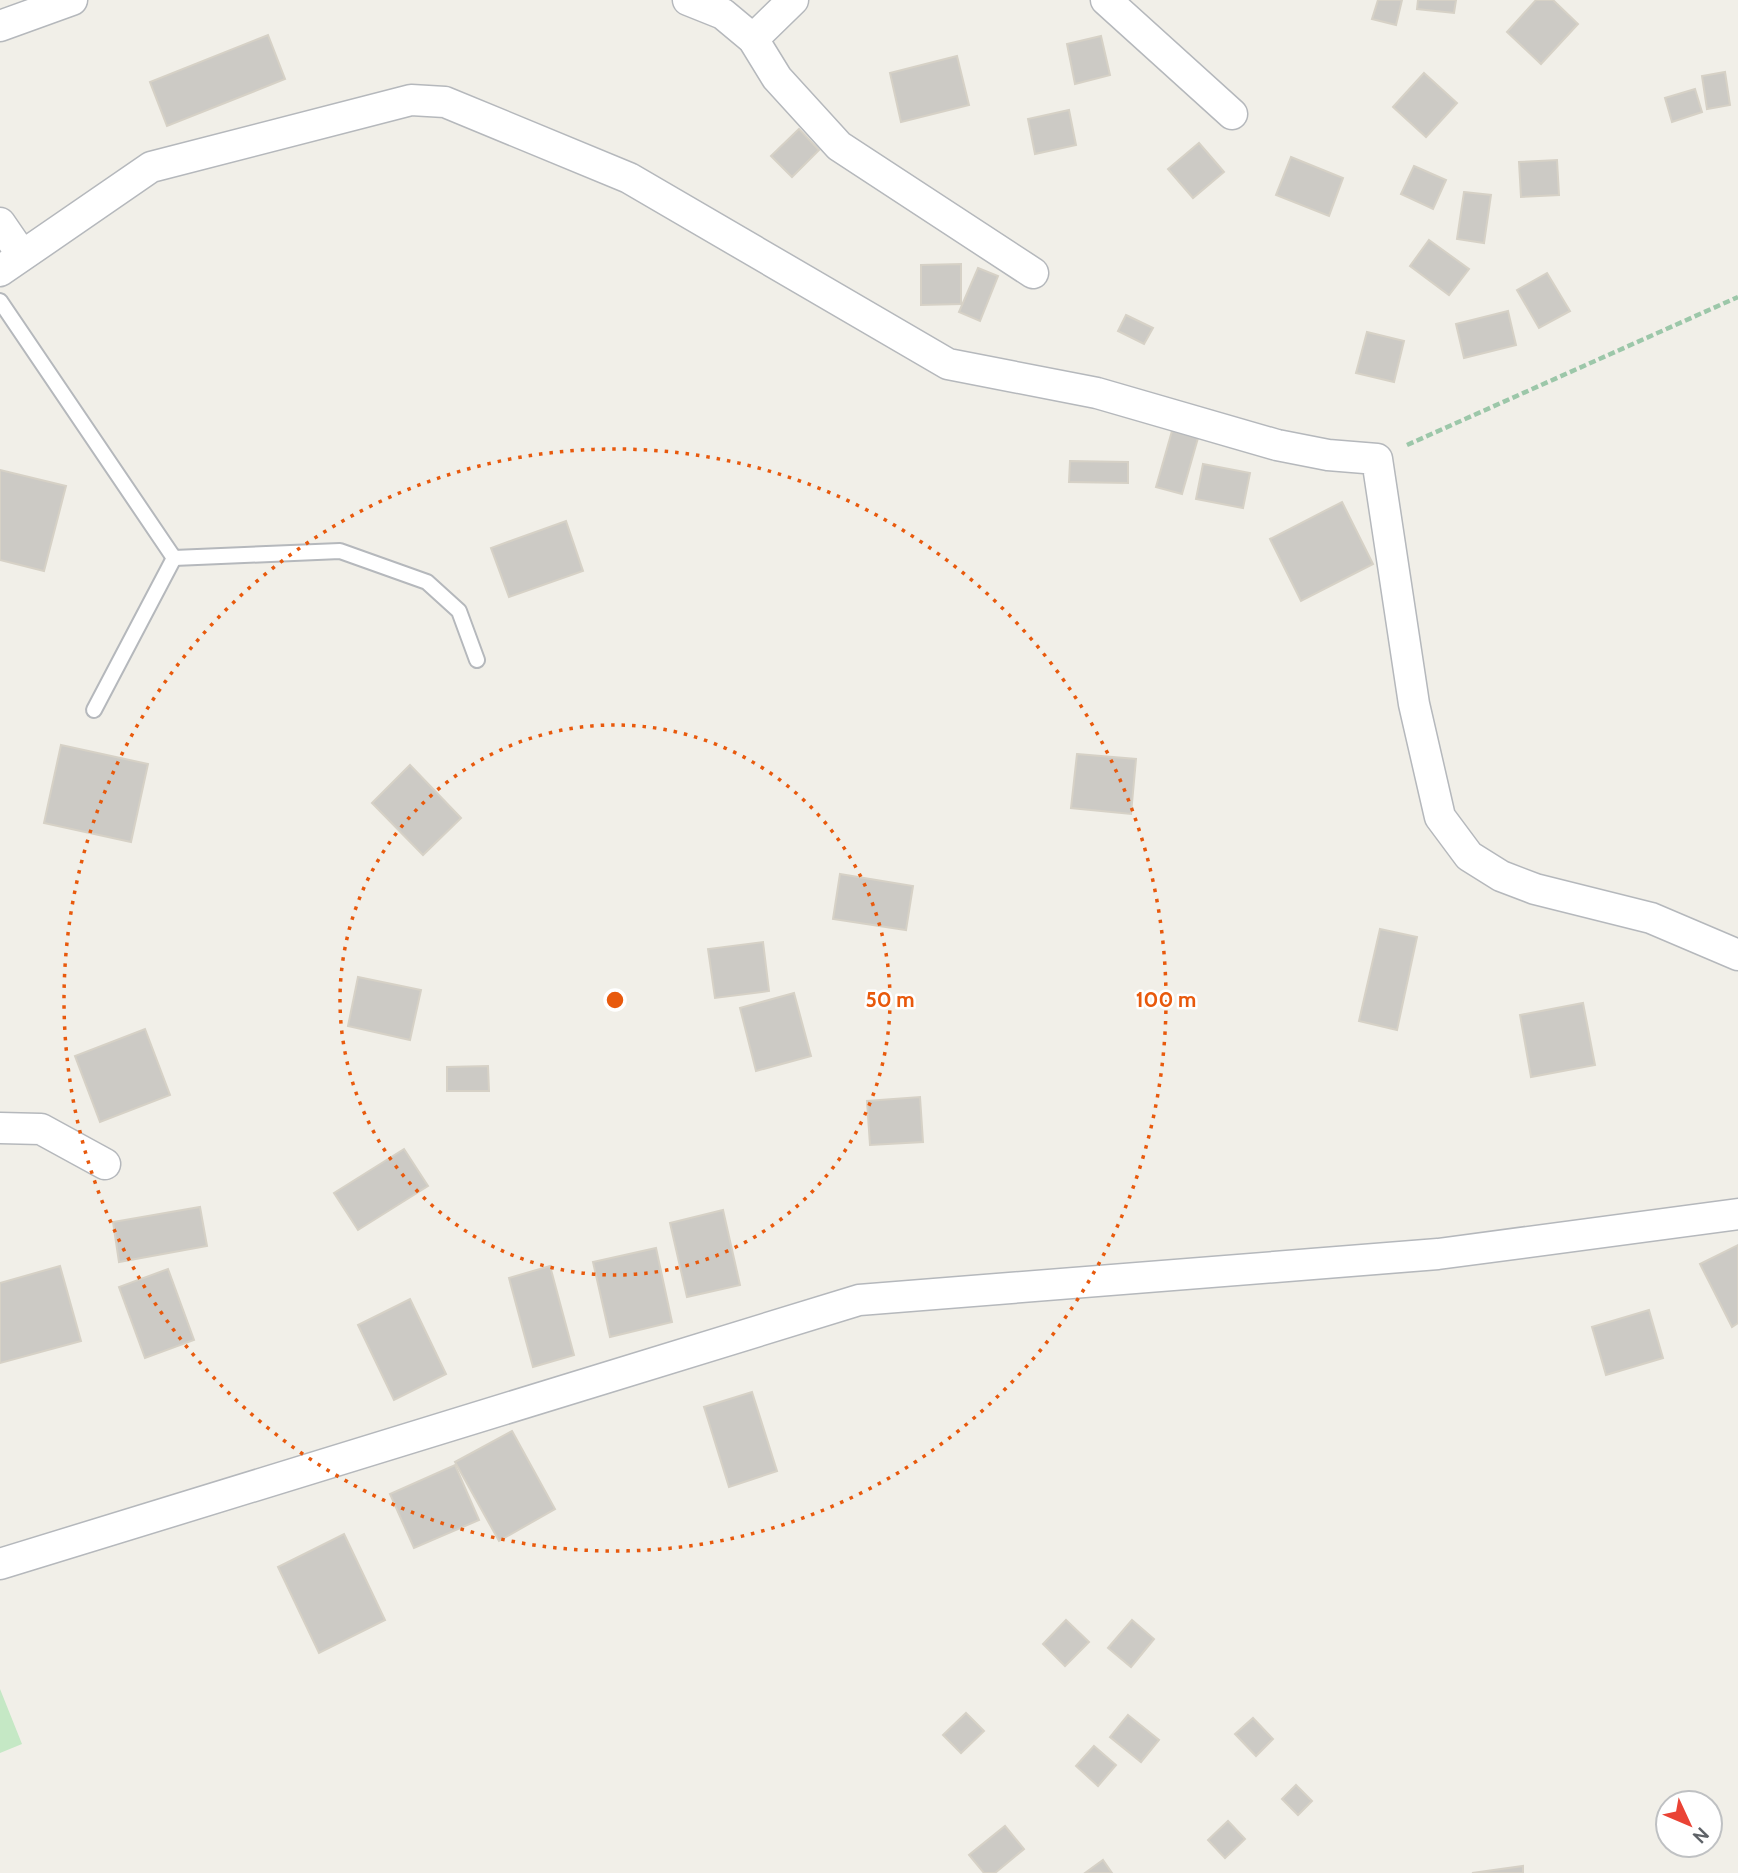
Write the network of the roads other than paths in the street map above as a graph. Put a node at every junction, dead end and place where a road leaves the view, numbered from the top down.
1 (72, 0) edge
2 (688, 0) edge
3 (793, 0) edge
4 (1106, 0) edge
5 (0, 26) edge
6 (753, 39) junction
7 (1232, 114) dead end
8 (0, 223) edge
9 (11, 263) edge
10 (1033, 273) dead end
11 (0, 302) edge
12 (174, 558) junction
13 (477, 660) dead end
14 (94, 710) dead end
15 (1738, 955) edge
16 (0, 1128) edge
17 (105, 1164) dead end
18 (1738, 1214) edge
19 (0, 1564) edge

1 - 5 street
2 - 6 street
3 - 6 street
4 - 7 street
6 - 10 street
8 - 9 street
9 - 15 street
11 - 12 lane
12 - 13 lane
12 - 14 lane
16 - 17 street
18 - 19 street

